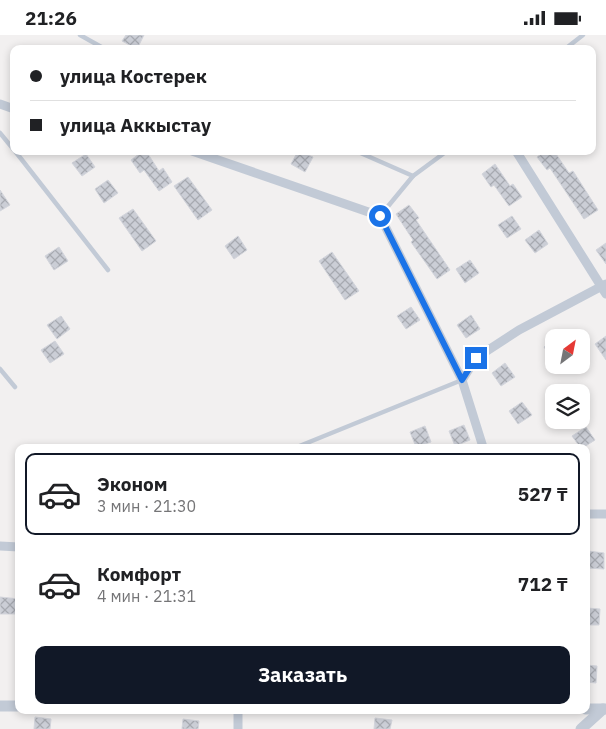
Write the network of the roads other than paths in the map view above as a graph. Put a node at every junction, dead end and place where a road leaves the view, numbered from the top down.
1 (80, 35) edge
2 (583, 35) edge
3 (98, 45) edge
4 (570, 45) edge
5 (0, 133) edge
6 (10, 146) edge
7 (17, 155) edge
8 (204, 155) edge
9 (365, 155) edge
10 (442, 155) edge
11 (519, 155) edge
12 (413, 176) junction
13 (380, 216) junction
14 (108, 270) dead end
15 (605, 288) edge
16 (0, 369) edge
17 (462, 380) junction
18 (15, 387) dead end
19 (305, 444) edge
20 (483, 444) edge
21 (590, 514) edge
22 (606, 514) edge
23 (0, 546) edge
24 (15, 547) edge
25 (0, 706) edge
26 (15, 706) edge
27 (590, 709) edge
28 (605, 709) edge
29 (238, 714) edge
30 (584, 728) edge
31 (238, 729) edge

1 - 3 lane
2 - 4 lane
5 - 6 lane
7 - 14 lane
8 - 13 street
9 - 12 lane
10 - 12 lane
11 - 15 street
12 - 13 lane
13 - 17 street
15 - 17 street
16 - 18 lane
17 - 19 lane
17 - 20 street
21 - 22 street
23 - 24 street
25 - 26 street
27 - 28 street
28 - 30 street
29 - 31 street

